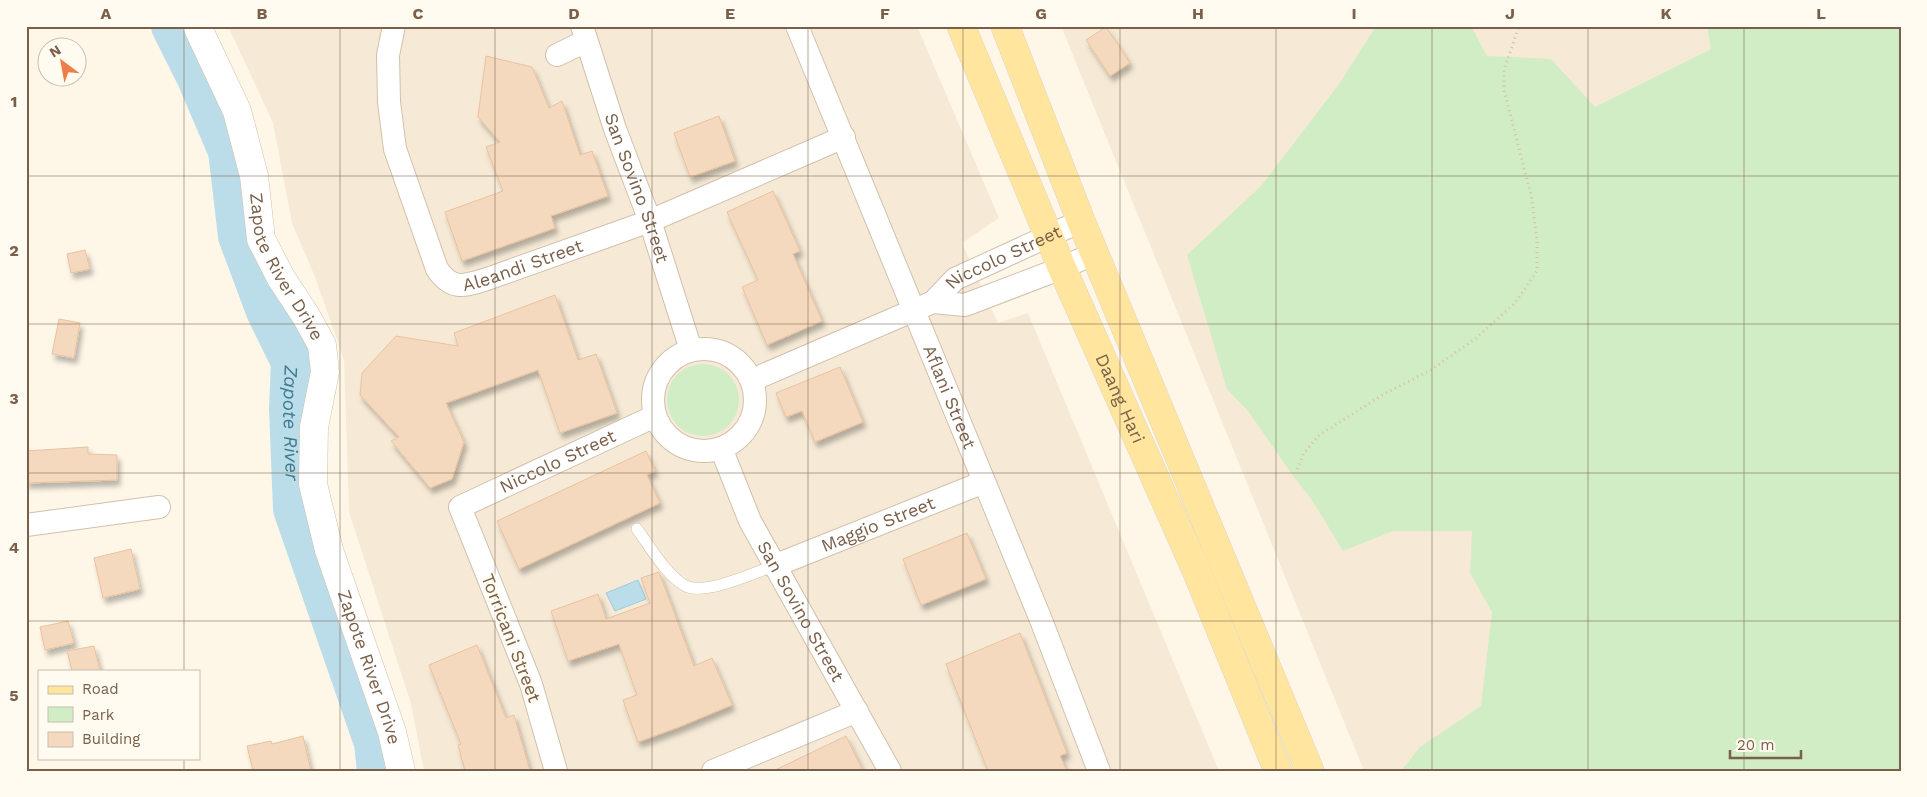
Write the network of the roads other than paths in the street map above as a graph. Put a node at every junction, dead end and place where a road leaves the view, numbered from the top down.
1 (198, 26) edge
2 (394, 26) edge
3 (797, 26) edge
4 (961, 26) edge
5 (1005, 26) edge
6 (584, 34) edge
7 (557, 54) dead end
8 (844, 137) junction
9 (650, 221) junction
10 (1081, 221) junction
11 (1049, 236) junction
12 (1095, 253) junction
13 (1062, 268) junction
14 (923, 306) junction
15 (691, 350) junction
16 (752, 380) junction
17 (654, 416) junction
18 (721, 448) junction
19 (984, 482) junction
20 (158, 507) dead end
21 (460, 507) joint
22 (26, 525) edge
23 (637, 529) dead end
24 (774, 566) junction
25 (857, 711) junction
26 (401, 771) edge
27 (556, 771) edge
28 (713, 771) edge
29 (890, 771) edge
30 (1099, 771) edge
31 (1278, 771) edge
32 (1310, 771) edge

1 - 26 street, Zapote River Drive
2 - 9 street, Aleandi Street
3 - 8 street, Aflani Street
4 - 11 main road, Daang Hari
5 - 10 main road, Daang Hari
6 - 7 street
6 - 9 street, San Sovino Street
8 - 9 street, Aleandi Street
8 - 14 street, Aflani Street
9 - 15 street, San Sovino Street
10 - 11 street, Niccolo Street
10 - 12 main road, Daang Hari
11 - 13 main road, Daang Hari
11 - 14 street, Niccolo Street
12 - 13 street, Niccolo Street
12 - 32 main road, Daang Hari
13 - 14 street, Niccolo Street
13 - 31 main road, Daang Hari
14 - 16 street, Niccolo Street
14 - 19 street, Aflani Street
15 - 16 street
15 - 17 street
16 - 18 street
17 - 18 street
17 - 21 street, Niccolo Street
18 - 24 street, San Sovino Street
19 - 24 street, Maggio Street
19 - 30 street, Aflani Street
20 - 22 street
21 - 27 street, Torricani Street
23 - 24 lane
24 - 25 street, San Sovino Street
25 - 28 street
25 - 29 street, San Sovino Street

